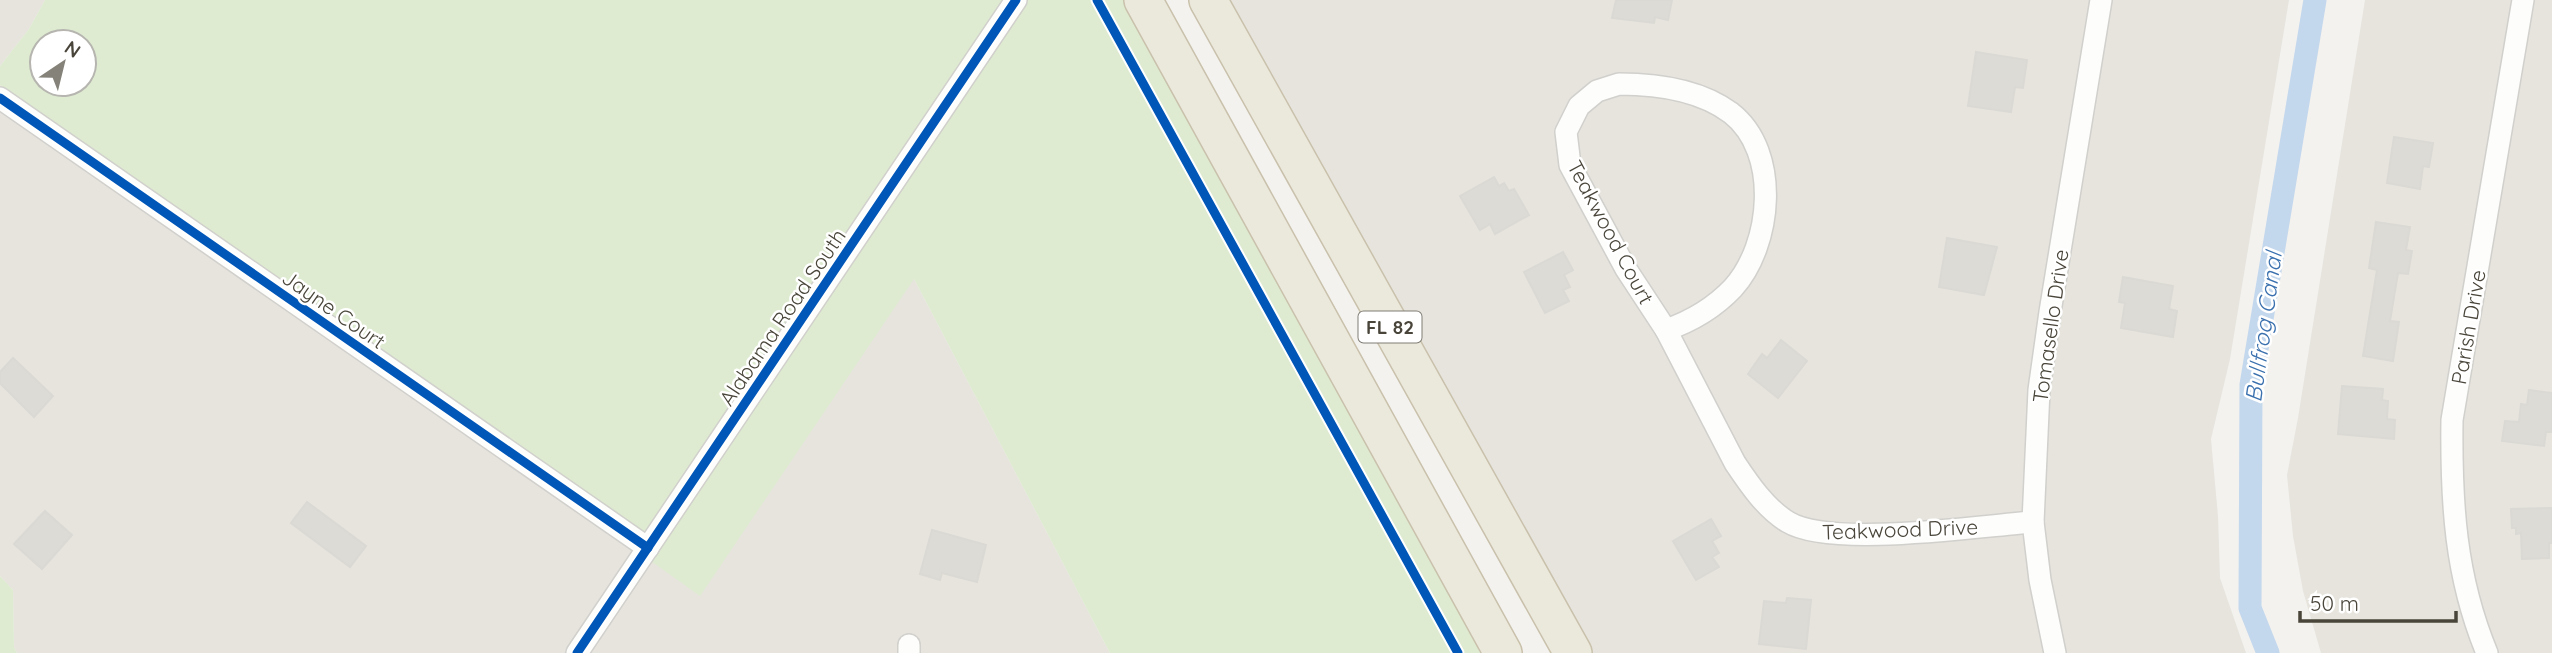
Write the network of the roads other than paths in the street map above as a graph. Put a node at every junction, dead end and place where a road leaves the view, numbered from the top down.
1 (1016, 0) edge
2 (1143, 0) edge
3 (1208, 0) edge
4 (2101, 0) edge
5 (2523, 0) edge
6 (0, 99) edge
7 (1666, 330) junction
8 (2033, 522) junction
9 (648, 548) junction
10 (577, 653) edge
11 (1503, 653) edge
12 (1573, 653) edge
13 (2055, 653) edge
14 (2487, 653) edge

1 - 9 street, Alabama Road South
2 - 11 highway, FL 82
3 - 12 highway, FL 82
4 - 8 street, Tomasello Drive
5 - 14 street, Parish Drive
6 - 9 street, Jayne Court
7 - 7 street, Teakwood Court
7 - 8 street, Teakwood Drive
8 - 13 street, Tomasello Drive
9 - 10 street, Alabama Road South

